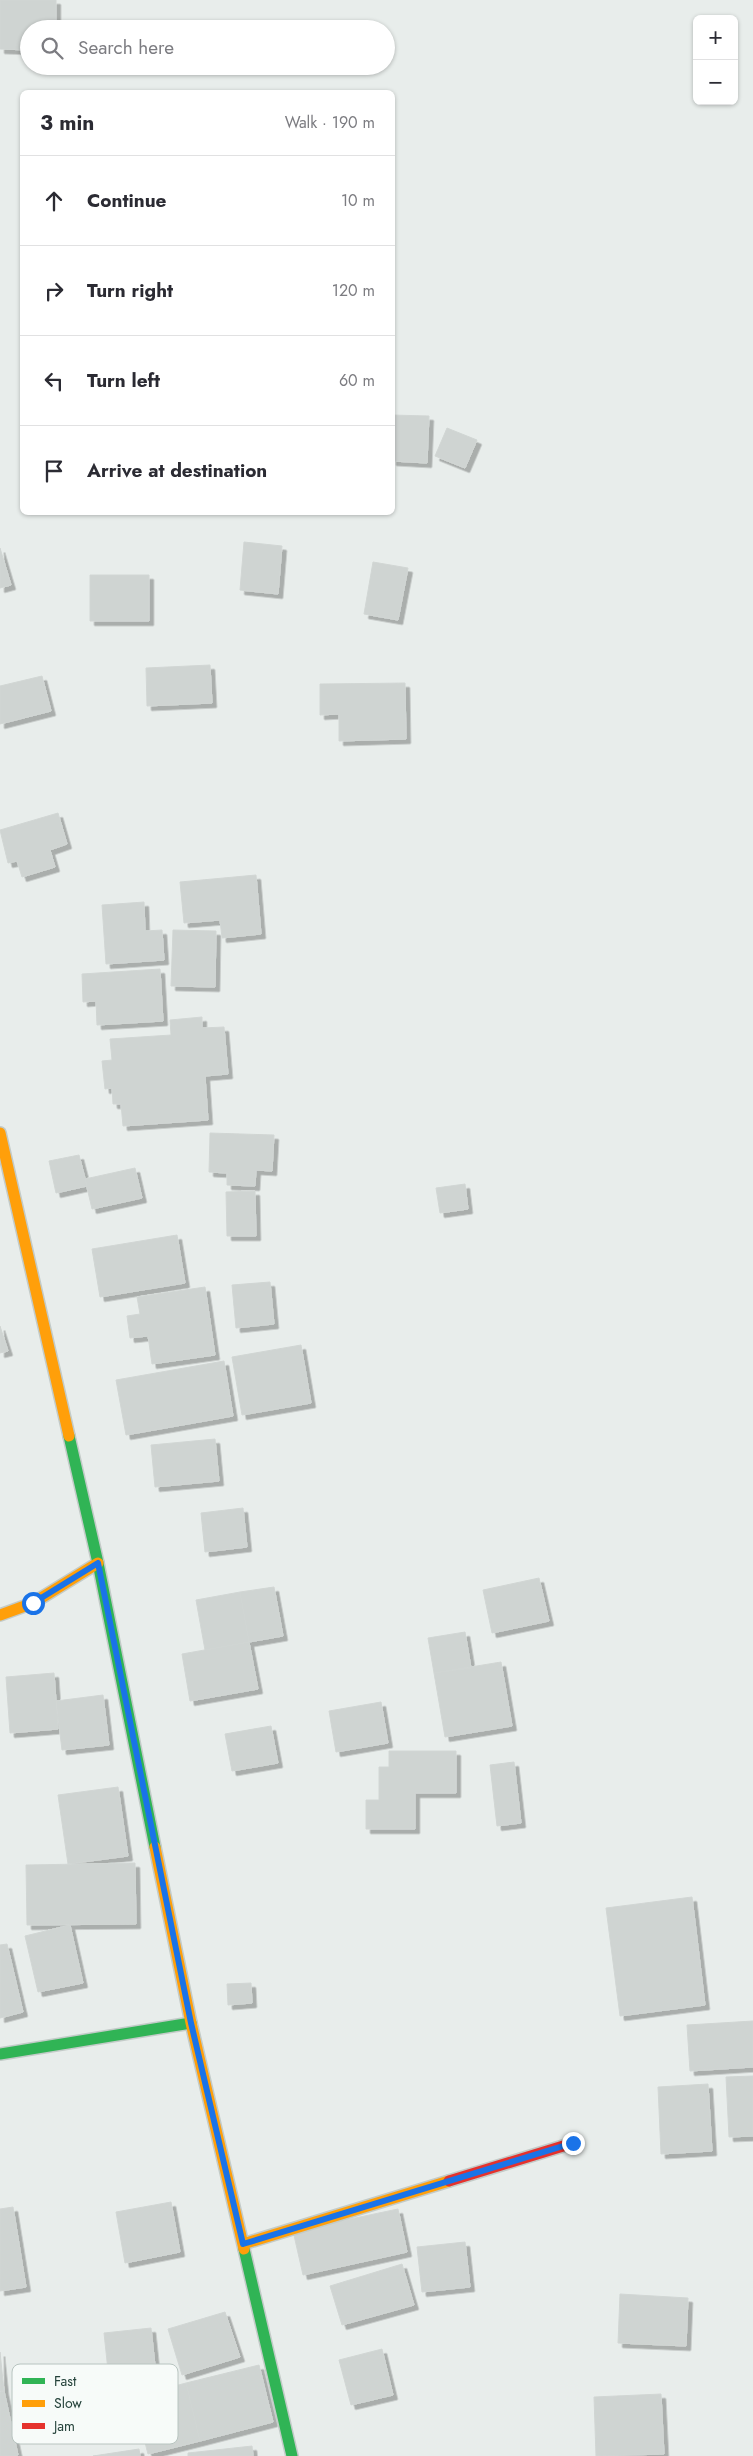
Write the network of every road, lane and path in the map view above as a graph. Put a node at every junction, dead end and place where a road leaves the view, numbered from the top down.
1 (0, 1133) edge
2 (98, 1563) junction
3 (0, 1615) edge
4 (191, 2023) junction
5 (0, 2054) edge
6 (573, 2143) dead end
7 (243, 2244) junction
8 (292, 2456) edge

1 - 2 main road
2 - 3 main road
2 - 4 main road
4 - 5 main road
4 - 7 main road
6 - 7 main road
7 - 8 main road

